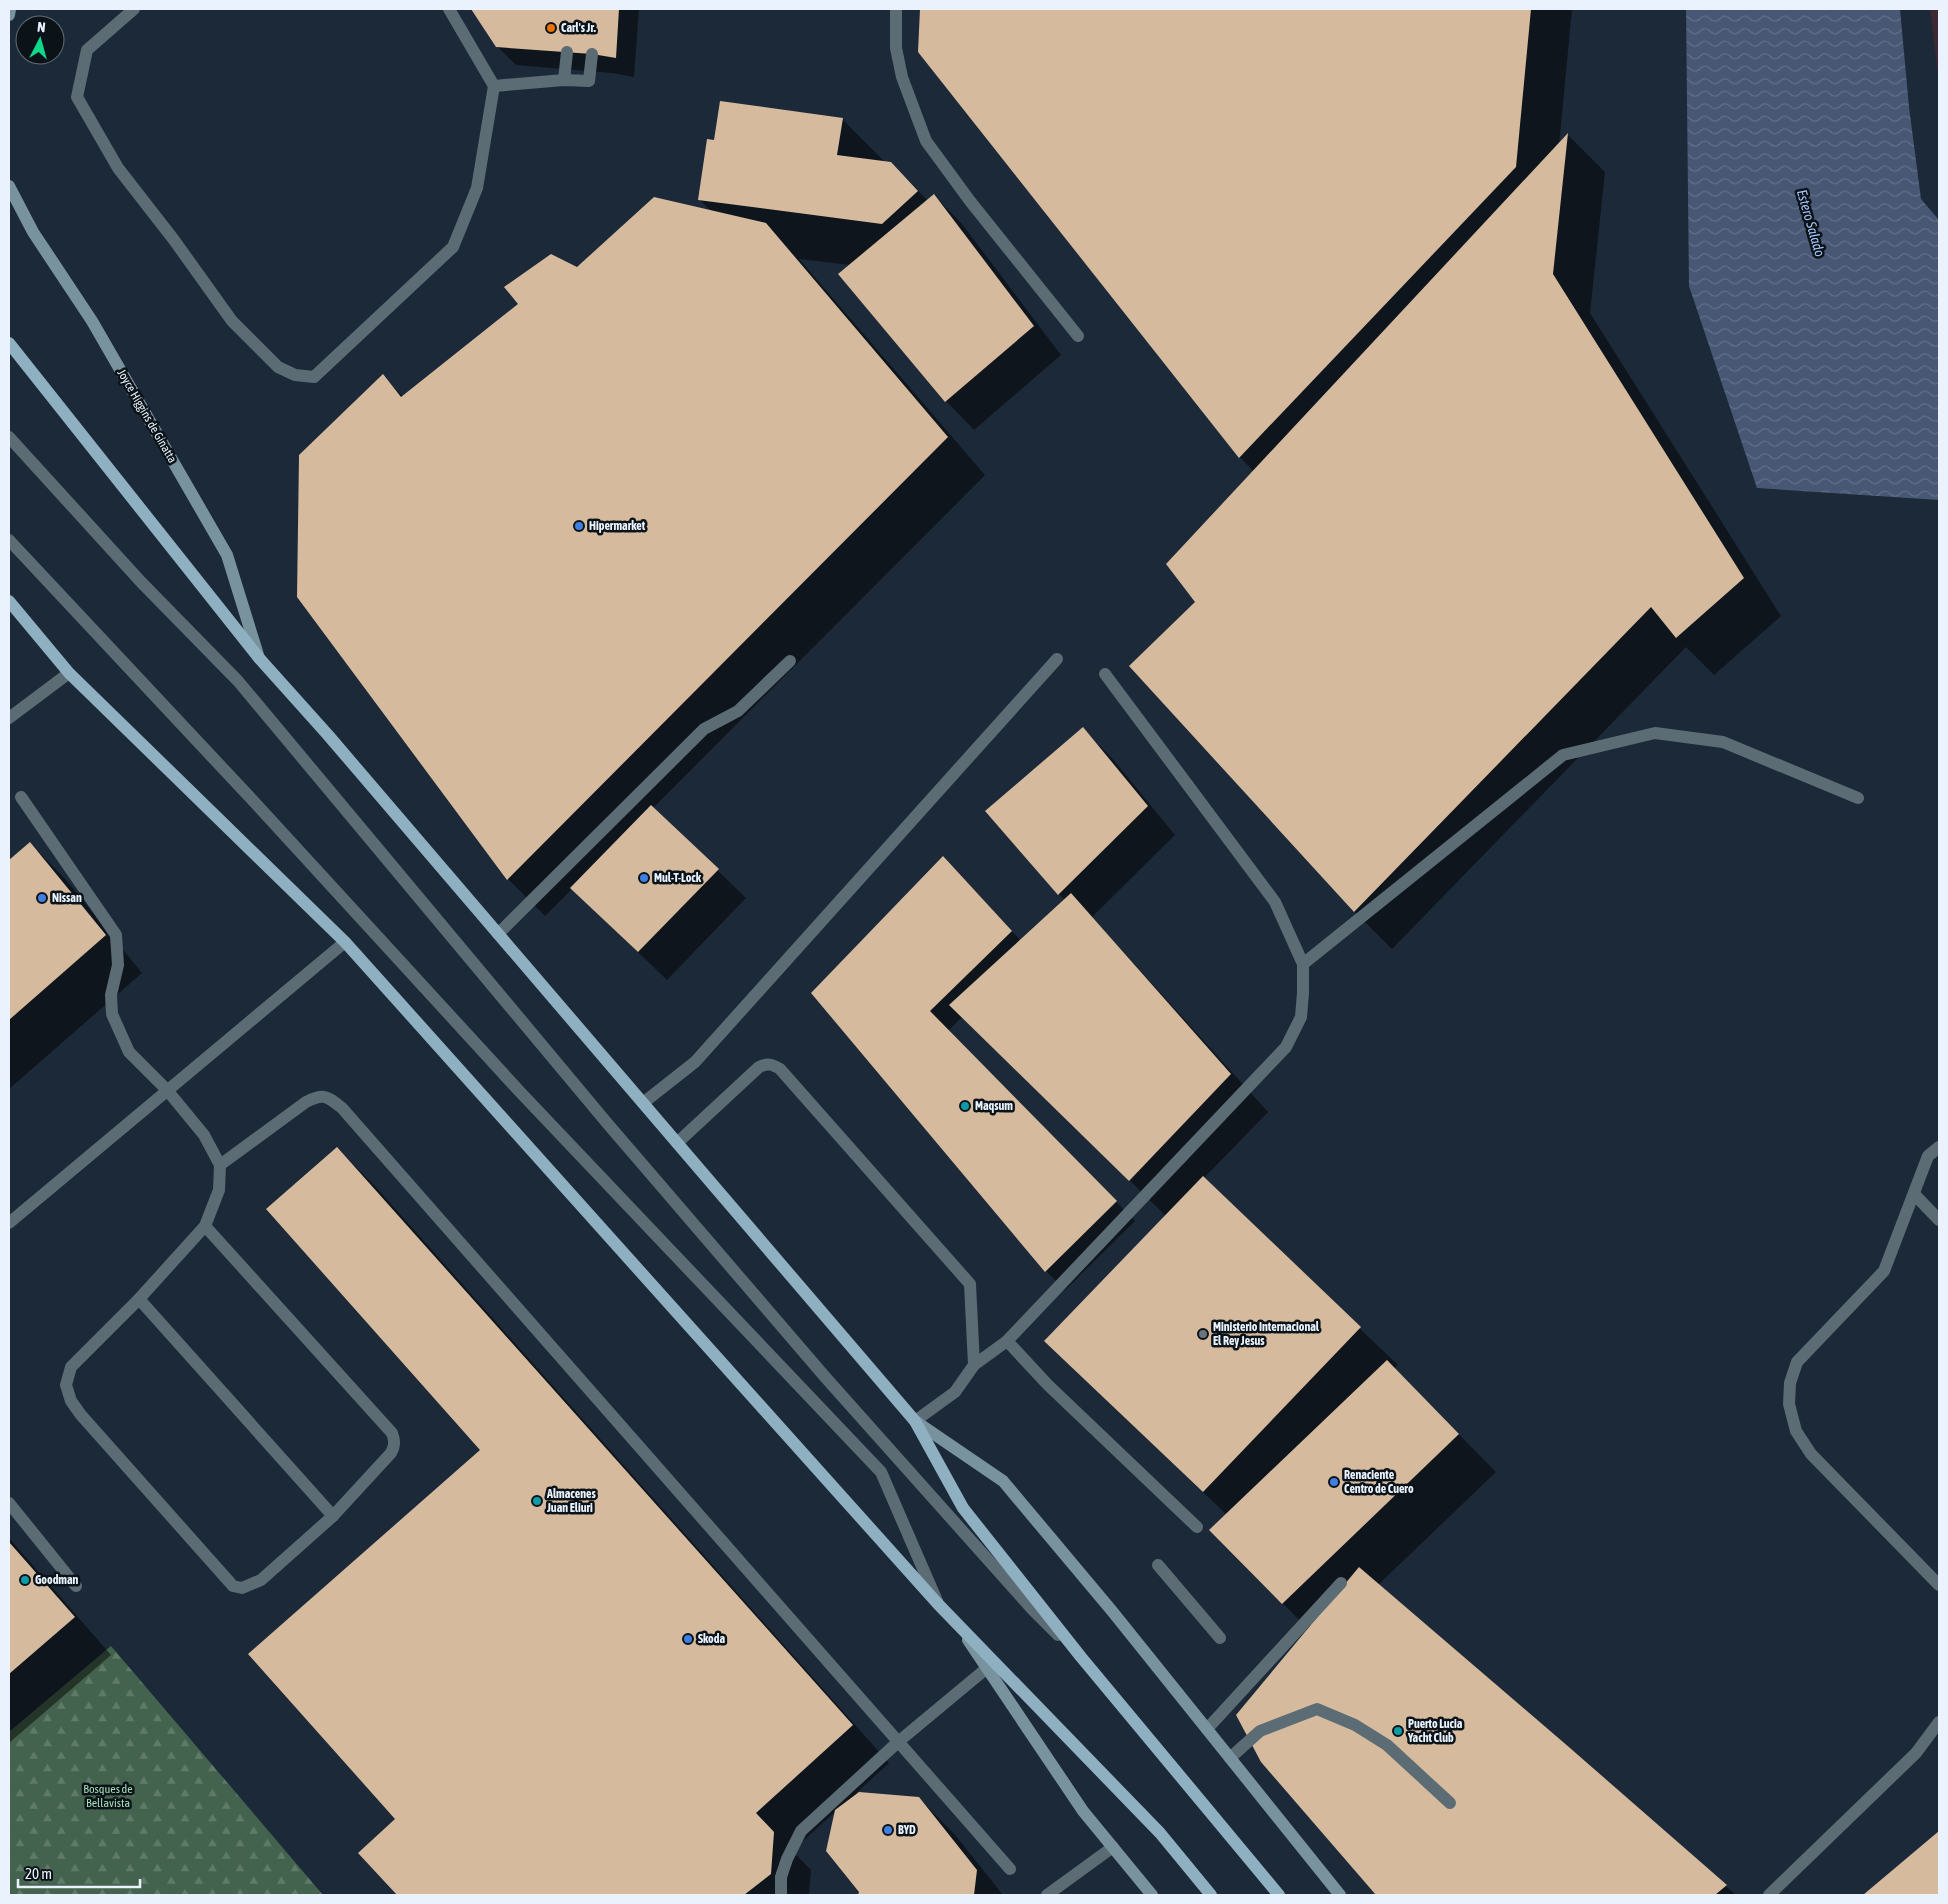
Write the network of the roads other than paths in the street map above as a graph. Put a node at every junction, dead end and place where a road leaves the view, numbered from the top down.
1 (10, 9) edge
2 (134, 9) edge
3 (449, 9) edge
4 (896, 9) edge
5 (9, 16) edge
6 (566, 52) dead end
7 (592, 54) dead end
8 (564, 80) junction
9 (494, 86) junction
10 (9, 186) edge
11 (1078, 336) dead end
12 (11, 344) edge
13 (9, 437) edge
14 (9, 540) edge
15 (9, 601) edge
16 (259, 658) junction
17 (1057, 659) dead end
18 (790, 661) dead end
19 (69, 673) junction
20 (1105, 674) dead end
21 (9, 718) edge
22 (21, 797) dead end
23 (1858, 798) dead end
24 (498, 934) junction
25 (345, 942) junction
26 (1303, 964) junction
27 (167, 1090) junction
28 (643, 1103) junction
29 (677, 1143) junction
30 (1939, 1147) edge
31 (220, 1165) junction
32 (1914, 1194) junction
33 (1939, 1220) edge
34 (9, 1223) edge
35 (205, 1226) junction
36 (140, 1299) junction
37 (1007, 1341) junction
38 (974, 1365) junction
39 (915, 1421) junction
40 (9, 1503) edge
41 (333, 1516) junction
42 (1196, 1527) dead end
43 (1158, 1565) dead end
44 (1341, 1583) dead end
45 (1939, 1585) edge
46 (76, 1586) dead end
47 (938, 1604) junction
48 (957, 1624) junction
49 (1220, 1638) dead end
50 (1081, 1657) junction
51 (987, 1668) junction
52 (1939, 1722) edge
53 (1207, 1729) junction
54 (898, 1742) junction
55 (1230, 1758) junction
56 (1450, 1803) dead end
57 (1113, 1847) junction
58 (1010, 1869) dead end
59 (780, 1895) edge
60 (1047, 1895) edge
61 (1152, 1895) edge
62 (1211, 1895) edge
63 (1279, 1895) edge
64 (1340, 1895) edge
65 (1769, 1895) edge

1 - 5 street
2 - 9 street
3 - 9 street
4 - 11 street
6 - 8 street
7 - 8 street
8 - 9 street
10 - 16 street, Joyce Higgins de Ginatta
12 - 16 main road
13 - 50 street
14 - 47 street
15 - 19 main road
16 - 24 main road
17 - 28 street
18 - 24 street
19 - 21 street
19 - 25 main road
20 - 26 street
22 - 27 street
23 - 26 street
24 - 28 main road
25 - 27 street
25 - 47 main road
26 - 37 street
27 - 31 street
27 - 34 street
28 - 29 main road
29 - 38 street
29 - 39 main road
30 - 32 street
31 - 35 street
31 - 54 street
32 - 33 street
32 - 45 street
35 - 36 street
35 - 41 street
36 - 41 street
36 - 41 street
37 - 38 street
37 - 42 street
38 - 39 street
39 - 50 main road
39 - 53 street
40 - 46 street
43 - 49 street
44 - 53 street
47 - 48 main road
48 - 51 street
48 - 62 main road
50 - 63 main road
51 - 54 street
51 - 57 street
52 - 65 street
53 - 55 street
54 - 58 street
54 - 59 street
55 - 56 street
55 - 64 street
57 - 60 street
57 - 61 street

